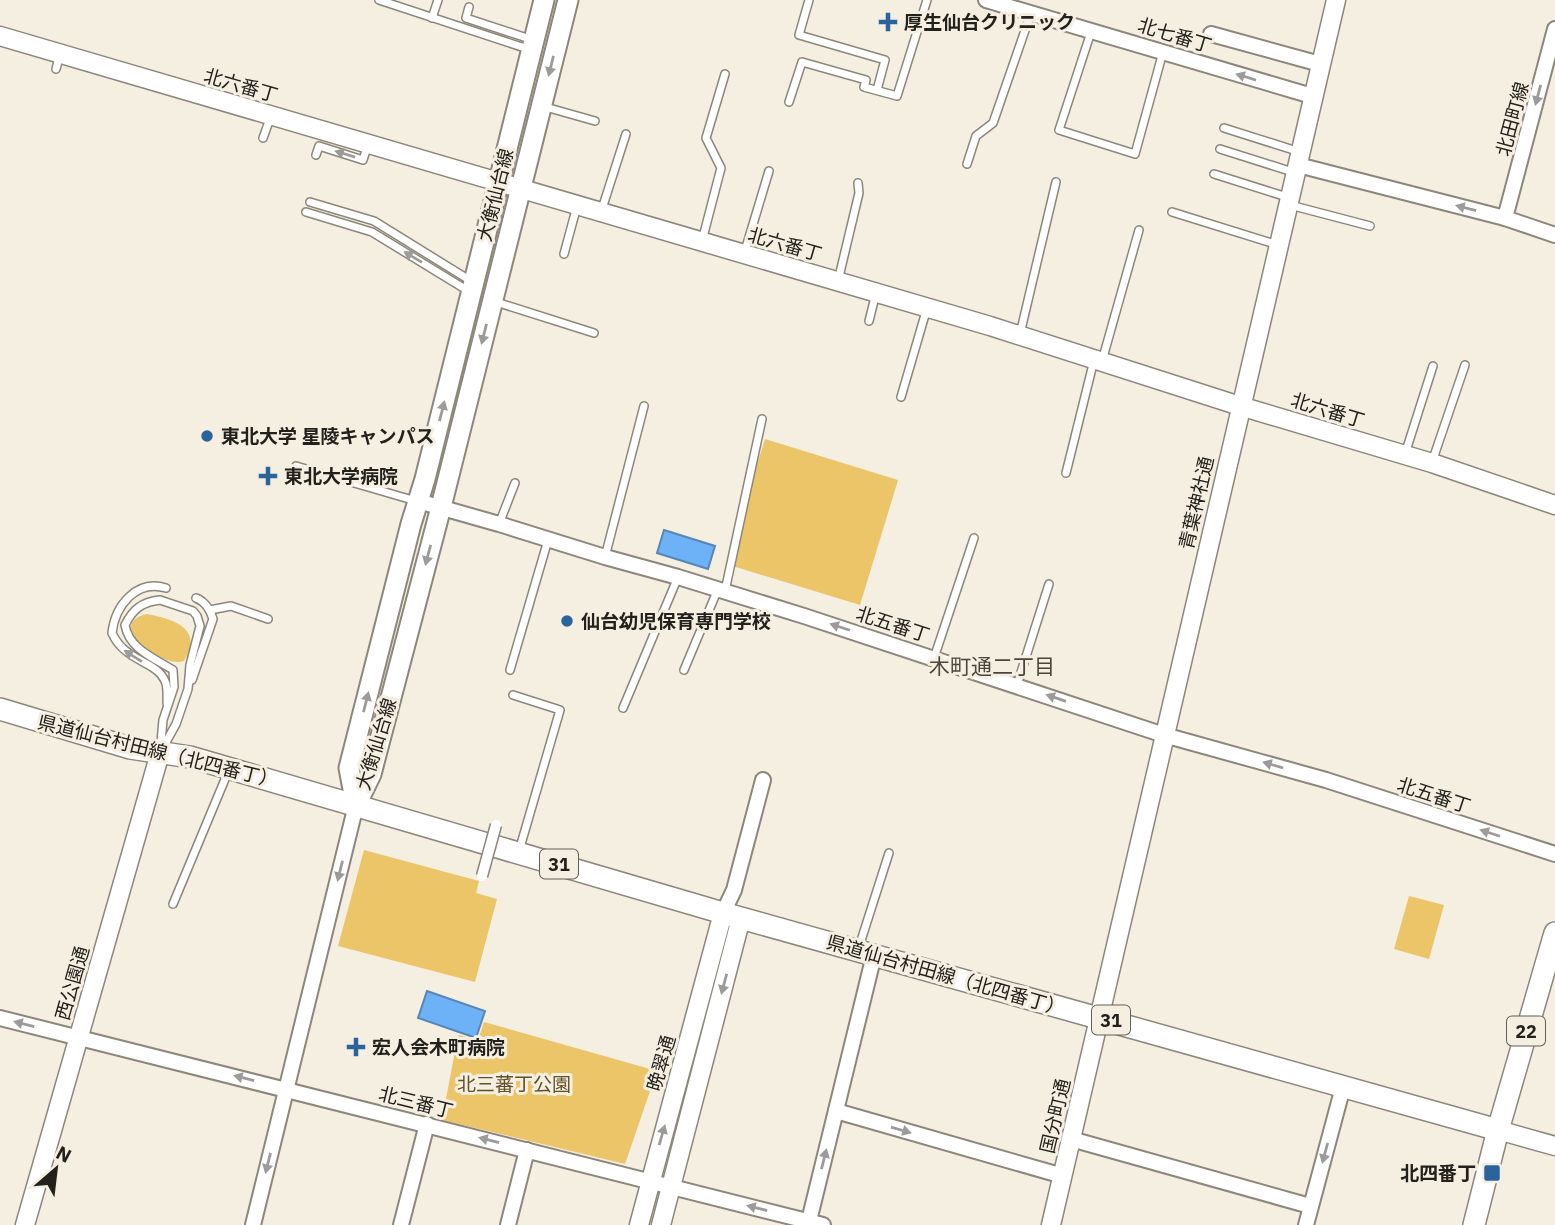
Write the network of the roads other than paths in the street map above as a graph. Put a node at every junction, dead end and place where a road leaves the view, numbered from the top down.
1 (379, 0) edge
2 (438, 0) edge
3 (544, 0) edge
4 (568, 0) edge
5 (809, 0) edge
6 (927, 0) edge
7 (986, 0) edge
8 (1336, 0) edge
9 (1004, 2) edge
10 (469, 7) dead end
11 (1031, 13) junction
12 (432, 18) junction
13 (1555, 29) edge
14 (1092, 30) junction
15 (1211, 34) dead end
16 (0, 36) edge
17 (533, 45) junction
18 (1163, 51) junction
19 (1320, 64) junction
20 (724, 74) dead end
21 (877, 90) junction
22 (1312, 96) junction
23 (789, 102) dead end
24 (541, 106) junction
25 (271, 115) junction
26 (595, 121) dead end
27 (1224, 128) dead end
28 (626, 134) dead end
29 (264, 138) dead end
30 (369, 144) junction
31 (1220, 149) dead end
32 (316, 155) dead end
33 (1298, 163) junction
34 (967, 164) dead end
35 (769, 171) dead end
36 (1214, 174) dead end
37 (498, 182) junction
38 (1056, 182) dead end
39 (858, 183) dead end
40 (520, 189) junction
41 (310, 201) dead end
42 (1289, 201) junction
43 (577, 206) junction
44 (306, 212) dead end
45 (1172, 212) dead end
46 (601, 213) junction
47 (1505, 218) junction
48 (1370, 226) dead end
49 (1139, 230) dead end
50 (1555, 235) edge
51 (701, 242) junction
52 (1279, 245) junction
53 (564, 254) dead end
54 (744, 254) junction
55 (838, 281) junction
56 (472, 287) junction
57 (876, 292) junction
58 (492, 301) junction
59 (927, 307) junction
60 (869, 321) dead end
61 (594, 333) dead end
62 (1020, 335) junction
63 (1098, 360) junction
64 (1465, 365) dead end
65 (1433, 366) dead end
66 (901, 397) dead end
67 (1241, 406) junction
68 (644, 407) dead end
69 (762, 419) dead end
70 (1405, 455) junction
71 (1432, 463) junction
72 (296, 466) dead end
73 (1066, 473) dead end
74 (515, 483) dead end
75 (418, 501) junction
76 (1555, 505) edge
77 (441, 507) junction
78 (499, 524) junction
79 (974, 538) dead end
80 (548, 540) junction
81 (605, 557) junction
82 (678, 577) junction
83 (1049, 584) dead end
84 (166, 588) dead end
85 (721, 590) junction
86 (196, 598) dead end
87 (210, 610) junction
88 (268, 620) dead end
89 (934, 658) junction
90 (510, 670) dead end
91 (684, 670) dead end
92 (1017, 685) junction
93 (188, 689) junction
94 (513, 695) dead end
95 (167, 707) junction
96 (623, 708) dead end
97 (0, 709) edge
98 (1164, 735) junction
99 (160, 754) junction
100 (230, 768) junction
101 (762, 780) dead end
102 (356, 804) junction
103 (496, 825) dead end
104 (519, 852) junction
105 (889, 853) dead end
106 (1555, 854) edge
107 (482, 876) dead end
108 (173, 904) dead end
109 (732, 915) junction
110 (1555, 933) edge
111 (866, 953) junction
112 (1099, 1017) junction
113 (0, 1018) edge
114 (78, 1037) junction
115 (1343, 1087) junction
116 (286, 1088) junction
117 (836, 1111) junction
118 (427, 1124) junction
119 (1498, 1130) junction
120 (1072, 1139) junction
121 (1555, 1146) edge
122 (527, 1150) junction
123 (1063, 1176) junction
124 (649, 1182) junction
125 (671, 1188) junction
126 (1310, 1206) junction
127 (813, 1224) edge
128 (25, 1225) edge
129 (253, 1225) edge
130 (401, 1225) edge
131 (508, 1225) edge
132 (639, 1225) edge
133 (661, 1225) edge
134 (1051, 1225) edge
135 (1306, 1225) edge
136 (1474, 1225) edge

1 - 12 lane
2 - 12 lane
3 - 17 main road, 大衡仙台線
4 -> 24 main road, 大衡仙台線
5 - 21 lane
6 - 21 lane
7 - 9 street, 北七番丁
8 - 19 street, 青葉神社通
9 - 11 street, 北七番丁
10 - 17 lane
11 - 14 street, 北七番丁
11 - 34 lane
12 - 17 lane
13 -> 47 street, 北田町線
14 - 18 street, 北七番丁
14 - 18 lane
15 - 19 street
16 - 25 street, 北六番丁
17 - 37 main road, 大衡仙台線
22 -> 18 street, 北七番丁
19 - 22 street, 青葉神社通
20 - 51 lane
21 - 23 lane
22 - 33 street, 青葉神社通
24 - 26 lane
24 - 40 main road, 大衡仙台線
25 - 29 lane
25 - 30 street, 北六番丁
27 - 33 lane
28 - 46 lane
30 -> 32 lane
30 - 37 street, 北六番丁
31 - 33 lane
33 - 42 street, 青葉神社通
47 -> 33 street
35 - 54 lane
36 - 42 lane
37 - 40 street, 北六番丁
37 - 56 main road, 大衡仙台線
38 - 62 lane
39 - 55 lane
40 - 43 street, 北六番丁
40 - 58 main road, 大衡仙台線
41 - 56 lane
42 - 48 lane
42 - 52 street, 青葉神社通
43 - 46 street, 北六番丁
43 - 53 lane
56 -> 44 lane
45 - 52 lane
46 - 51 street, 北六番丁
47 - 50 street
49 - 63 lane
51 - 54 street, 北六番丁
52 - 67 street, 青葉神社通
54 - 55 street, 北六番丁
55 - 57 street, 北六番丁
75 -> 56 main road, 大衡仙台線
57 - 59 street, 北六番丁
57 - 60 lane
58 - 61 lane
58 -> 77 main road, 大衡仙台線
59 - 62 street, 北六番丁
59 - 66 lane
62 - 63 street, 北六番丁
63 - 67 street, 北六番丁
63 - 73 lane
64 - 71 lane
65 - 70 lane
67 - 70 street, 北六番丁
67 - 98 street, 青葉神社通
68 - 81 lane
69 - 85 lane
70 - 71 street, 北六番丁
71 - 76 street, 北六番丁
72 - 75 lane
74 - 78 lane
75 - 77 street, 北五番丁
102 -> 75 main road, 大衡仙台線
77 - 78 street, 北五番丁
77 -> 102 main road, 大衡仙台線
78 - 80 street, 北五番丁
79 - 89 lane
80 - 81 street, 北五番丁
80 - 90 lane
81 - 82 street, 北五番丁
82 - 85 street, 北五番丁
82 - 96 lane
83 - 92 lane
95 -> 84 lane
89 -> 85 street, 北五番丁
85 - 91 lane
86 - 87 lane
87 - 88 lane
87 - 93 lane
89 - 92 street, 北五番丁
98 -> 92 street, 北五番丁
93 - 95 lane
93 - 99 lane
94 - 104 lane
95 - 99 lane
97 - 99 main road, 県道仙台村田線（北四番丁） / 31
106 -> 98 street, 北五番丁
98 - 112 street, 青葉神社通
99 - 100 main road, 県道仙台村田線（北四番丁） / 31
99 - 114 street, 西公園通
100 - 102 main road, 県道仙台村田線（北四番丁） / 31
100 - 108 lane
101 - 109 street
102 - 104 main road, 県道仙台村田線（北四番丁） / 31
102 -> 116 street
103 - 107 street, bridge
104 - 109 main road, 県道仙台村田線（北四番丁） / 31
105 - 111 lane
109 - 111 main road, 県道仙台村田線（北四番丁） / 31
124 -> 109 street, 晩翠通
109 -> 125 street
110 - 119 main road, 22
111 - 112 main road, 県道仙台村田線（北四番丁） / 31
111 - 117 street
112 - 115 main road, 県道仙台村田線（北四番丁） / 31
112 - 120 street, 国分町通
114 -> 113 street, 北三番丁
116 -> 114 street, 北三番丁
114 - 128 street, 西公園通
115 - 119 main road, 県道仙台村田線（北四番丁） / 31
115 -> 126 street
116 - 118 street, 北三番丁
116 -> 129 street
117 -> 123 street
127 -> 117 street
122 -> 118 street, 北三番丁
118 - 130 street
119 - 121 street
119 - 136 main road, 22
120 - 123 street, 国分町通
120 - 126 street
122 - 124 street, 北三番丁
122 - 131 street
123 - 134 street, 国分町通
124 - 125 street, 北三番丁
124 - 132 street, 晩翠通
127 -> 125 street, 北三番丁
125 - 133 street
126 - 135 street

